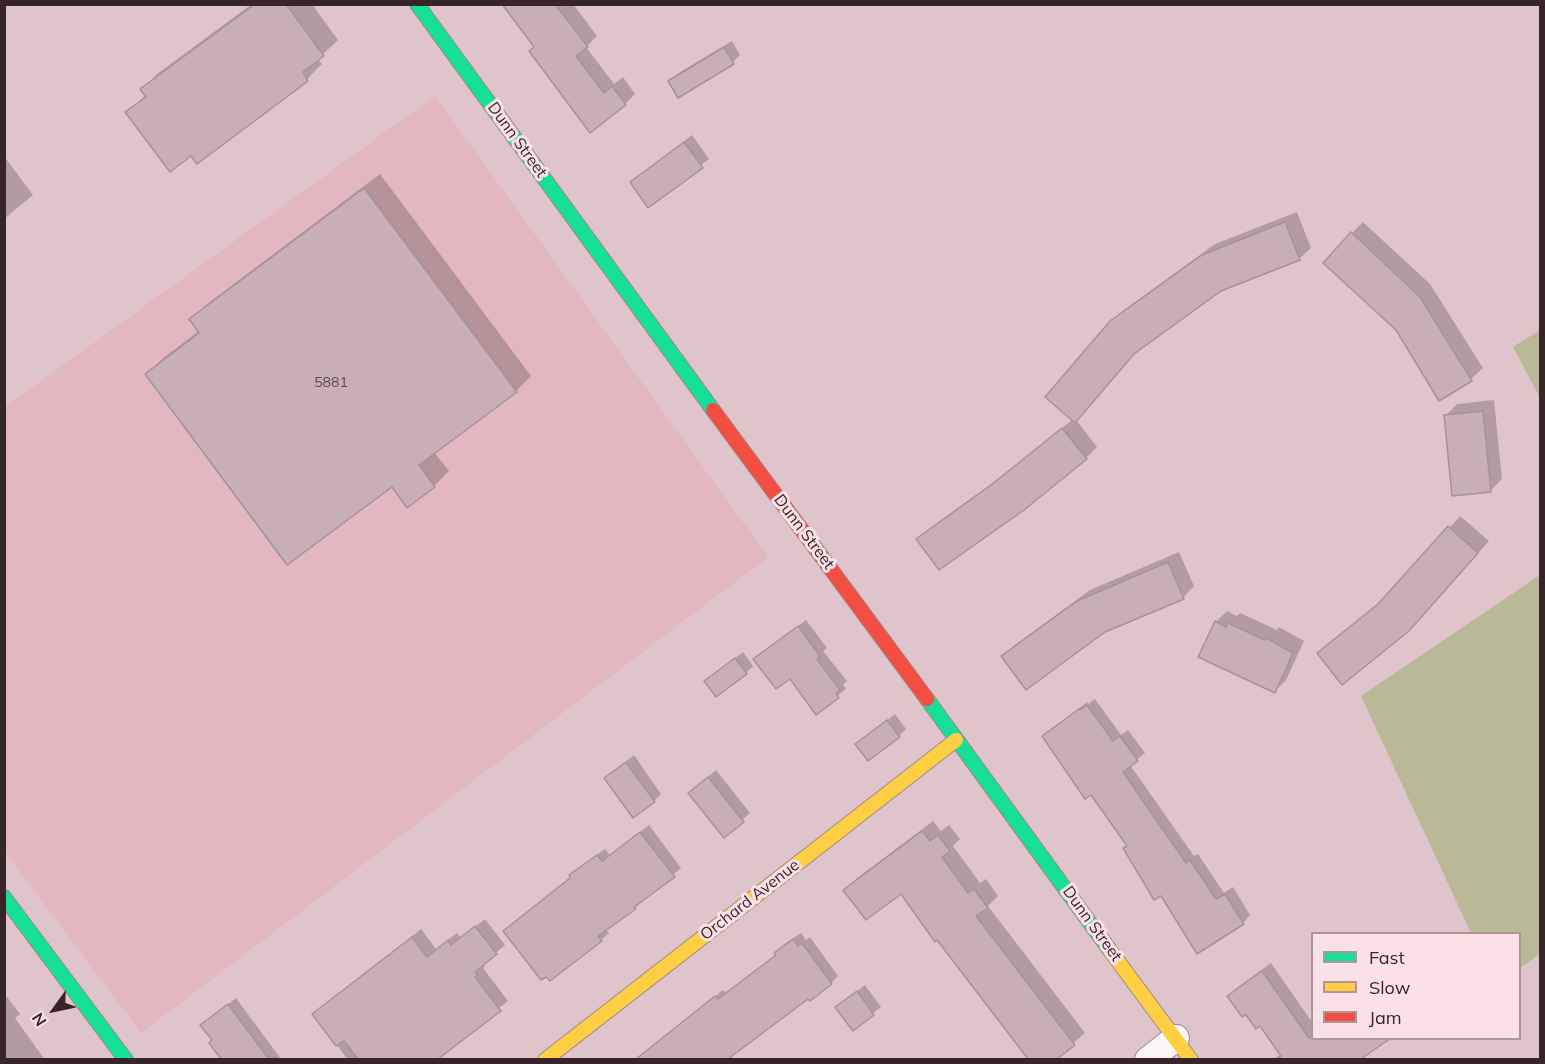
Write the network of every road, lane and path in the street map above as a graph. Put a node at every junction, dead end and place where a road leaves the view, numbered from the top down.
1 (417, 4) edge
2 (956, 740) junction
3 (4, 897) edge
4 (1176, 1038) junction
5 (126, 1059) edge
6 (545, 1059) edge
7 (1148, 1059) edge
8 (1191, 1059) edge

1 - 2 street, Dunn Street
2 - 4 street, Dunn Street
2 - 6 street, Orchard Avenue
3 - 5 street
4 - 7 street
4 - 8 street, Dunn Street

